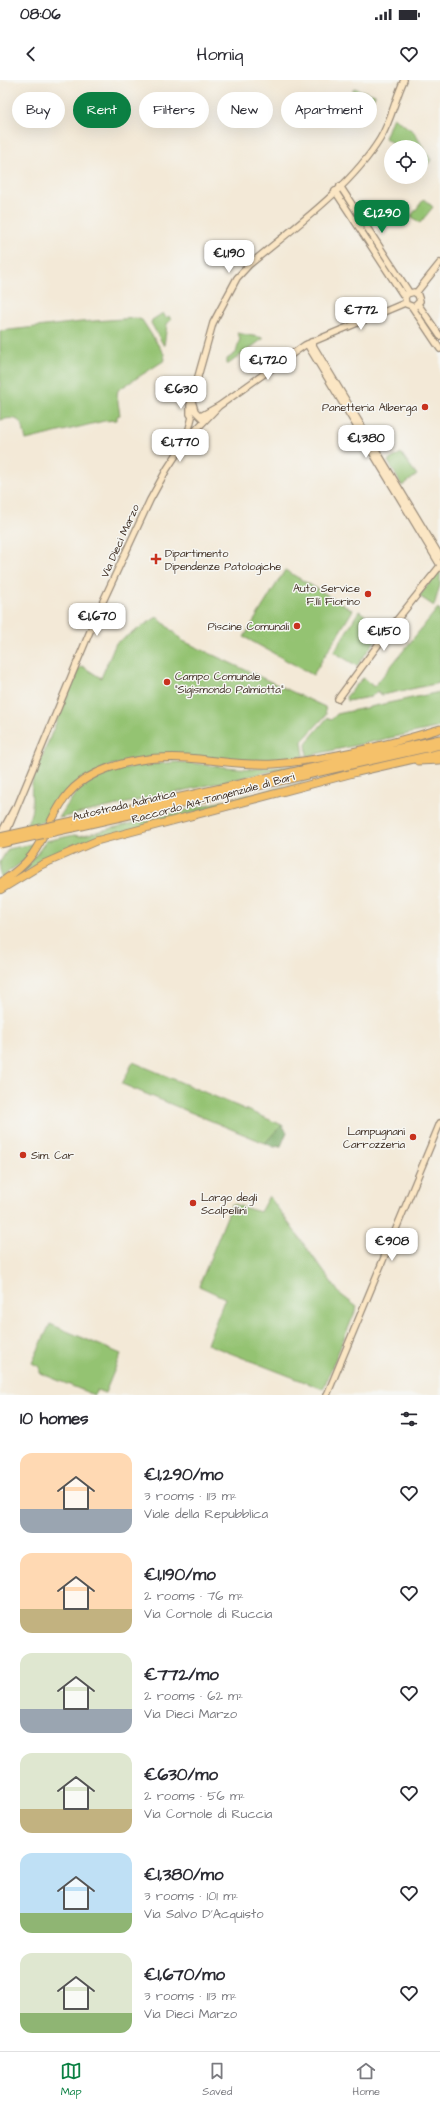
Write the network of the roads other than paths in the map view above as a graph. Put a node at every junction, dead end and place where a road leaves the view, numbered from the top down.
1 (404, 80) edge
2 (340, 186) junction
3 (336, 191) junction
4 (440, 263) edge
5 (410, 292) junction
6 (416, 293) junction
7 (405, 300) junction
8 (418, 304) junction
9 (412, 307) junction
10 (440, 336) edge
11 (309, 343) junction
12 (440, 349) edge
13 (192, 401) junction
14 (219, 406) junction
15 (200, 415) junction
16 (191, 420) junction
17 (201, 424) junction
18 (186, 440) junction
19 (440, 556) edge
20 (440, 565) edge
21 (338, 699) dead end
22 (440, 730) edge
23 (440, 739) edge
24 (440, 745) edge
25 (440, 753) edge
26 (440, 760) edge
27 (357, 772) junction
28 (17, 806) junction
29 (72, 825) junction
30 (0, 836) edge
31 (0, 845) edge
32 (0, 883) edge
33 (0, 890) edge
34 (440, 1123) edge
35 (327, 1395) edge

1 - 2 main road
2 - 3 main road
2 - 5 main road
3 - 7 main road
3 - 13 main road
4 - 6 main road
5 - 6 main road
5 - 7 main road
6 - 8 main road
7 - 9 main road
7 - 11 main road, Via Dieci Marzo
8 - 9 main road
8 - 10 main road
9 - 12 main road
11 - 14 main road, Via Dieci Marzo
11 - 19 main road
11 - 20 main road
13 - 15 main road
13 - 16 main road
14 - 15 main road, Via Dieci Marzo
14 - 17 main road, Via Dieci Marzo
15 - 16 main road, Via Dieci Marzo
15 - 17 main road
16 - 17 main road
16 - 18 main road
17 - 18 main road, Via Dieci Marzo
18 - 28 main road, Via Dieci Marzo
20 - 21 main road
22 - 32 highway
23 - 29 highway, Autostrada Adriatica
24 - 29 highway, Autostrada Adriatica
25 - 27 highway, Raccordo A14-Tangenziale di Bari
26 - 27 highway
27 - 33 highway, Raccordo A14-Tangenziale di Bari
28 - 30 main road
28 - 31 main road
29 - 30 highway, Autostrada Adriatica, bridge
29 - 31 highway, Autostrada Adriatica, bridge
34 - 35 main road

